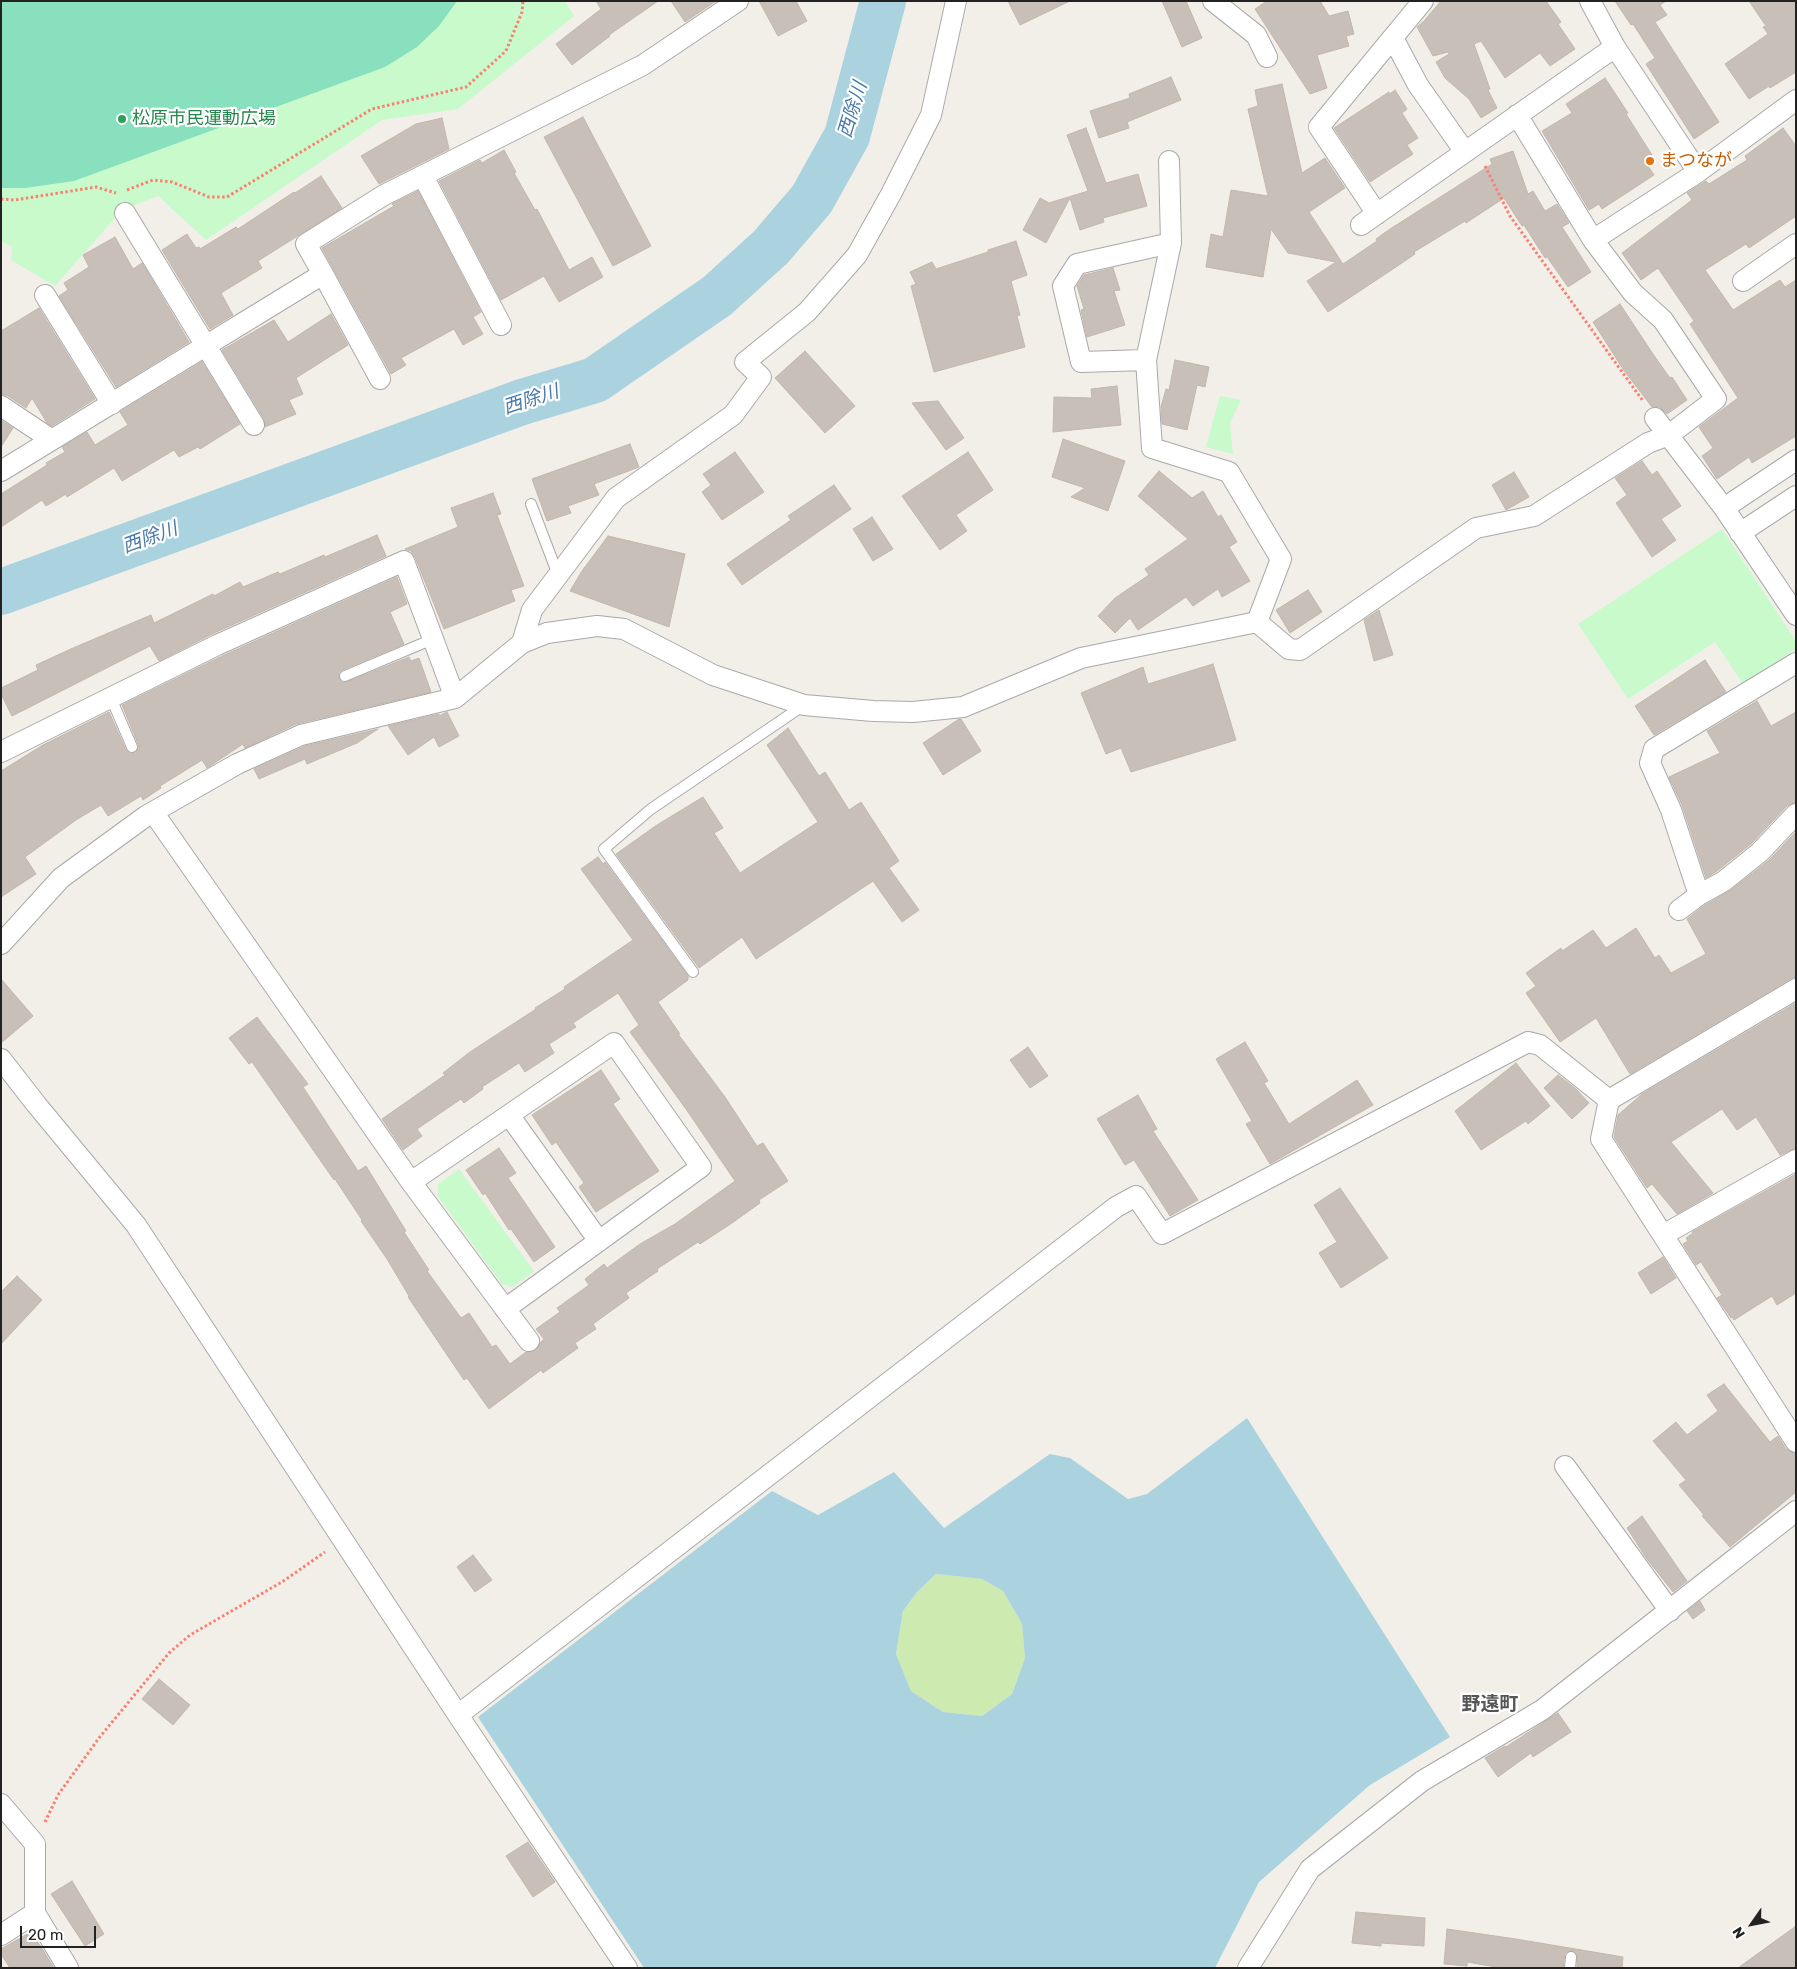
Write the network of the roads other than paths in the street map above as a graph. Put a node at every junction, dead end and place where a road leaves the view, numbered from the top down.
1 (738, 1) edge
2 (956, 1) edge
3 (1213, 1) edge
4 (1423, 1) edge
5 (1590, 1) edge
6 (1393, 38) junction
7 (1615, 47) junction
8 (1267, 57) dead end
9 (1796, 100) edge
10 (1517, 115) junction
11 (1470, 149) junction
12 (1168, 161) dead end
13 (1698, 172) junction
14 (423, 176) junction
15 (125, 213) dead end
16 (1593, 240) junction
17 (1171, 243) junction
18 (1796, 244) edge
19 (323, 274) junction
20 (1743, 281) dead end
21 (45, 295) dead end
22 (501, 325) dead end
23 (205, 347) junction
24 (1146, 360) junction
25 (380, 379) dead end
26 (112, 404) junction
27 (1, 406) edge
28 (1655, 418) road end
29 (254, 425) dead end
30 (1669, 435) junction
31 (52, 440) junction
32 (1796, 460) edge
33 (1, 471) edge
34 (1796, 496) edge
35 (531, 504) dead end
36 (1724, 508) junction
37 (1740, 533) junction
38 (558, 575) junction
39 (1796, 615) edge
40 (1257, 622) junction
41 (433, 639) junction
42 (522, 643) junction
43 (1796, 663) edge
44 (344, 676) dead end
45 (111, 698) junction
46 (455, 698) junction
47 (804, 705) junction
48 (132, 747) dead end
49 (1, 752) edge
50 (152, 812) junction
51 (1796, 814) edge
52 (1699, 895) junction
53 (1679, 910) dead end
54 (1, 944) edge
55 (693, 972) dead end
56 (1796, 989) edge
57 (1, 1059) edge
58 (1609, 1100) junction
59 (509, 1115) junction
60 (1796, 1160) edge
61 (411, 1182) junction
62 (1663, 1235) junction
63 (599, 1242) junction
64 (506, 1309) junction
65 (529, 1341) dead end
66 (1796, 1442) edge
67 (1565, 1466) dead end
68 (1796, 1511) edge
69 (1670, 1611) junction
70 (458, 1715) junction
71 (1, 1804) edge
72 (35, 1913) junction
73 (1, 1935) edge
74 (1572, 1957) dead end
75 (68, 1968) edge
76 (627, 1968) edge
77 (1248, 1968) edge
78 (1570, 1968) edge

1 - 14 street
2 - 38 street
3 - 8 street
4 - 6 street
5 - 7 street
6 - 11 street
6 - 11 street
7 - 10 street
7 - 13 street
9 - 13 street
10 - 11 street
10 - 16 street
12 - 17 street
13 - 16 street
14 - 19 street
14 - 22 street
15 - 23 street
16 - 30 street
17 - 24 street
17 - 24 street
18 - 20 street
19 - 23 street
19 - 25 street
21 - 26 street
23 - 26 street
23 - 29 street
24 - 40 street
26 - 31 street
27 - 31 street
28 - 30 street
30 - 36 street
30 - 40 street
31 - 33 street
32 - 36 street
34 - 37 street
35 - 38 lane
36 - 37 street
37 - 39 street
38 - 42 street
40 - 47 street
41 - 44 lane
41 - 45 street
41 - 46 street
42 - 46 street
42 - 47 street
43 - 52 street
45 - 48 lane
45 - 49 street
46 - 50 street
47 - 55 lane
50 - 54 street
50 - 61 street
51 - 52 street
52 - 53 street
56 - 58 street
57 - 70 street
58 - 62 street
58 - 70 street
59 - 61 street
59 - 63 street
59 - 63 street
60 - 62 street
61 - 64 street
62 - 66 street
63 - 64 street
64 - 65 street
67 - 69 street
68 - 69 street
69 - 77 street
70 - 76 street
71 - 72 street
72 - 73 street
72 - 75 street
74 - 78 lane

